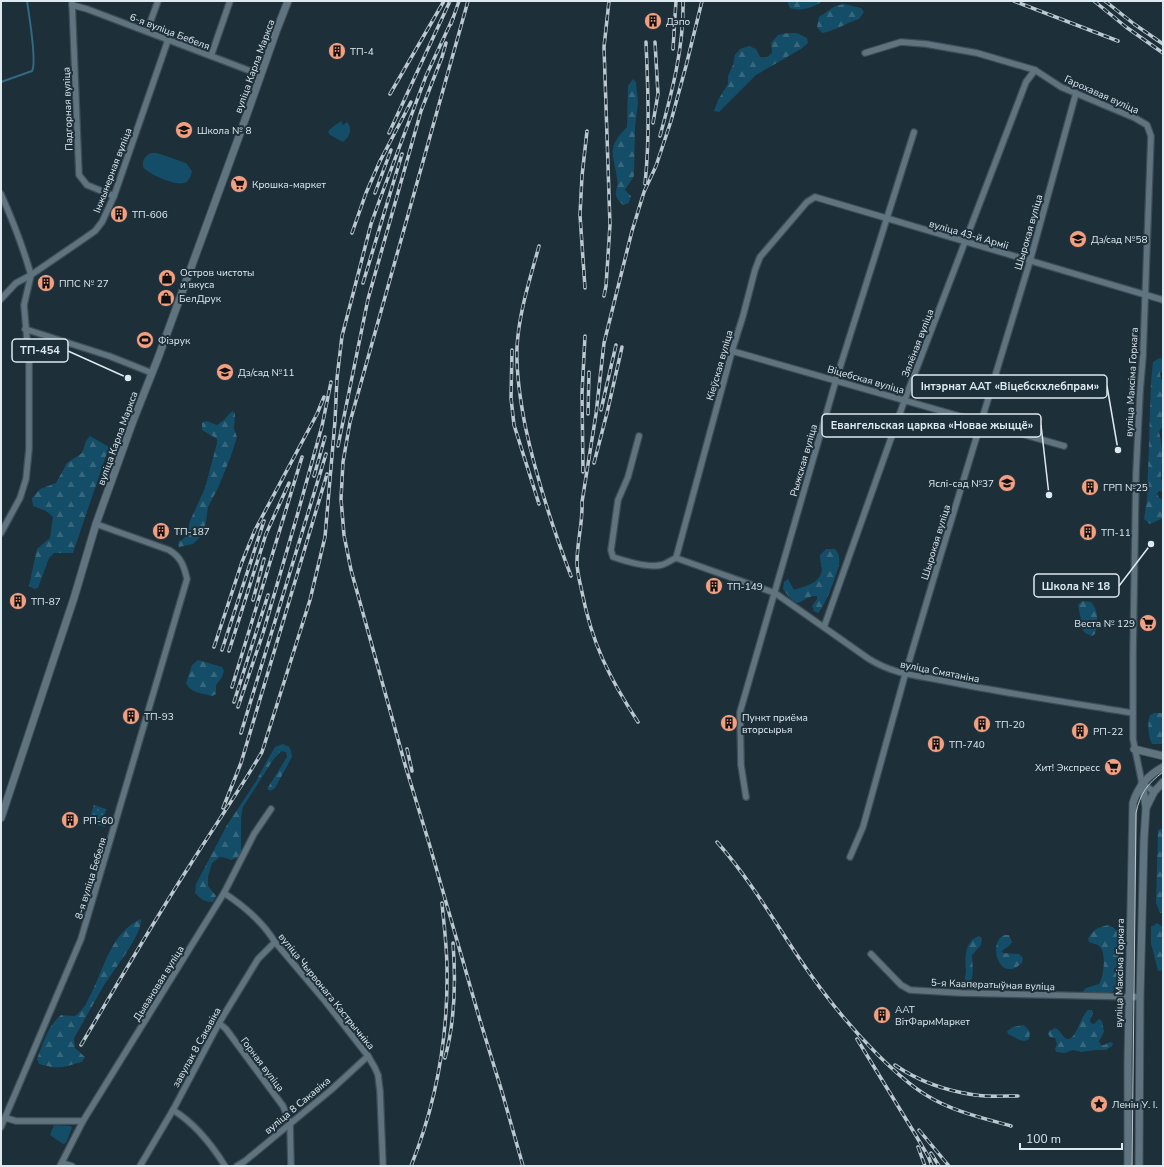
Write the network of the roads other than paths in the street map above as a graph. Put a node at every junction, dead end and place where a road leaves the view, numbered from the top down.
1 (158, 1) edge
2 (230, 1) edge
3 (288, 1) edge
4 (72, 3) edge
5 (147, 31) junction
6 (168, 40) junction
7 (865, 53) dead end
8 (211, 56) junction
9 (1035, 70) junction
10 (261, 75) junction
11 (1076, 93) junction
12 (1147, 125) joint
13 (914, 132) dead end
14 (1, 194) edge
15 (114, 196) junction
16 (815, 198) joint
17 (886, 219) junction
18 (965, 242) junction
19 (1030, 261) junction
20 (31, 275) junction
21 (1145, 294) junction
22 (1, 299) edge
23 (1163, 300) edge
24 (25, 329) junction
25 (732, 351) junction
26 (152, 373) junction
27 (836, 380) junction
28 (905, 399) junction
29 (982, 422) junction
30 (639, 436) dead end
31 (1064, 446) dead end
32 (96, 524) junction
33 (1, 533) edge
34 (676, 558) junction
35 (775, 593) junction
36 (824, 627) junction
37 (905, 675) junction
38 (1133, 713) junction
39 (1134, 749) junction
40 (1163, 756) edge
41 (1163, 767) edge
42 (1163, 782) edge
43 (1142, 783) junction
44 (1154, 792) junction
45 (746, 797) dead end
46 (1146, 808) junction
47 (271, 809) dead end
48 (1, 818) edge
49 (850, 857) dead end
50 (224, 893) junction
51 (275, 942) junction
52 (871, 954) dead end
53 (1129, 997) junction
54 (1140, 997) junction
55 (219, 1023) junction
56 (368, 1056) junction
57 (173, 1110) junction
58 (6, 1118) junction
59 (83, 1121) junction
60 (290, 1123) junction
61 (1, 1127) edge
62 (61, 1164) edge
63 (72, 1166) edge
64 (140, 1166) edge
65 (225, 1166) edge
66 (237, 1166) edge
67 (291, 1166) edge
68 (383, 1166) edge
69 (1128, 1166) edge
70 (1139, 1166) edge

1 - 5 street
2 - 8 street
3 - 10 main road, вуліца Карла Маркса
4 - 5 street, 6-я вуліца Бебеля
4 - 15 street, Падгорная вуліца
5 - 6 street, 6-я вуліца Бебеля
6 - 8 street, 6-я вуліца Бебеля
6 - 15 street, Інжынерная вуліца
7 - 9 street, Гарохавая вуліца
8 - 10 street, 6-я вуліца Бебеля
9 - 11 street, Гарохавая вуліца
9 - 18 street, Зялёная вуліца
10 - 26 main road, вуліца Карла Маркса
11 - 12 street, Гарохавая вуліца
11 - 19 street, Шырокая вуліца
12 - 21 street, вуліца Максіма Горкага
13 - 17 street, Рыжская вуліца
14 - 20 street
15 - 20 street, Інжынерная вуліца
16 - 17 street, вуліца 43-й Арміі
16 - 25 street, Кіеўская вуліца
17 - 18 street, вуліца 43-й Арміі
17 - 27 street, Рыжская вуліца
18 - 19 street, вуліца 43-й Арміі
18 - 28 street, Зялёная вуліца
19 - 21 street, вуліца 43-й Арміі
19 - 29 street, Шырокая вуліца
20 - 22 street, Інжынерная вуліца
20 - 24 street
21 - 23 street, вуліца 43-й Арміі
21 - 38 street, вуліца Максіма Горкага
24 - 26 street
24 - 33 street
25 - 27 street, Віцебская вуліца
25 - 34 street, Кіеўская вуліца
26 - 32 main road, вуліца Карла Маркса
27 - 28 street, Віцебская вуліца
27 - 35 street, Рыжская вуліца
28 - 29 street, Віцебская вуліца
28 - 36 street, Зялёная вуліца
29 - 31 street, Віцебская вуліца
29 - 37 street, Шырокая вуліца
30 - 34 street
32 - 48 main road, вуліца Карла Маркса
32 - 58 street, 8-я вуліца Бебеля
34 - 35 street, вуліца Смятаніна
35 - 36 street, вуліца Смятаніна
35 - 45 street, Рыжская вуліца
36 - 37 street, вуліца Смятаніна
37 - 38 street, вуліца Смятаніна
37 - 49 street, Шырокая вуліца
38 - 39 street, вуліца Максіма Горкага
39 - 40 main road
39 - 43 street, вуліца Максіма Горкага
41 - 43 main road
42 - 44 main road, вуліца Максіма Горкага
43 - 44 street
43 - 46 main road, вуліца Максіма Горкага
43 - 53 main road, вуліца Максіма Горкага
44 - 46 main road, вуліца Максіма Горкага
46 - 54 main road, вуліца Максіма Горкага
47 - 50 street, Дывановая вуліца
50 - 51 street, вуліца Чырвонага Кастрычніка
50 - 59 street, Дывановая вуліца
51 - 55 street, завулак 8 Сакавіка
51 - 56 street, вуліца Чырвонага Кастрычніка
52 - 53 street, 5-я Кааператыўная вуліца
53 - 54 street, 5-я Кааператыўная вуліца
53 - 69 main road, вуліца Максіма Горкага
54 - 70 main road, вуліца Максіма Горкага
55 - 57 street, завулак 8 Сакавіка
55 - 60 street, Горная вуліца
56 - 60 street, вуліца 8 Сакавіка
56 - 68 street, вуліца Чырвонага Кастрычніка
57 - 64 street, завулак 8 Сакавіка
57 - 65 street
58 - 59 street
58 - 61 street, 8-я вуліца Бебеля
59 - 62 street, Дывановая вуліца
60 - 66 street, вуліца 8 Сакавіка
60 - 67 street, Горная вуліца
62 - 63 street

